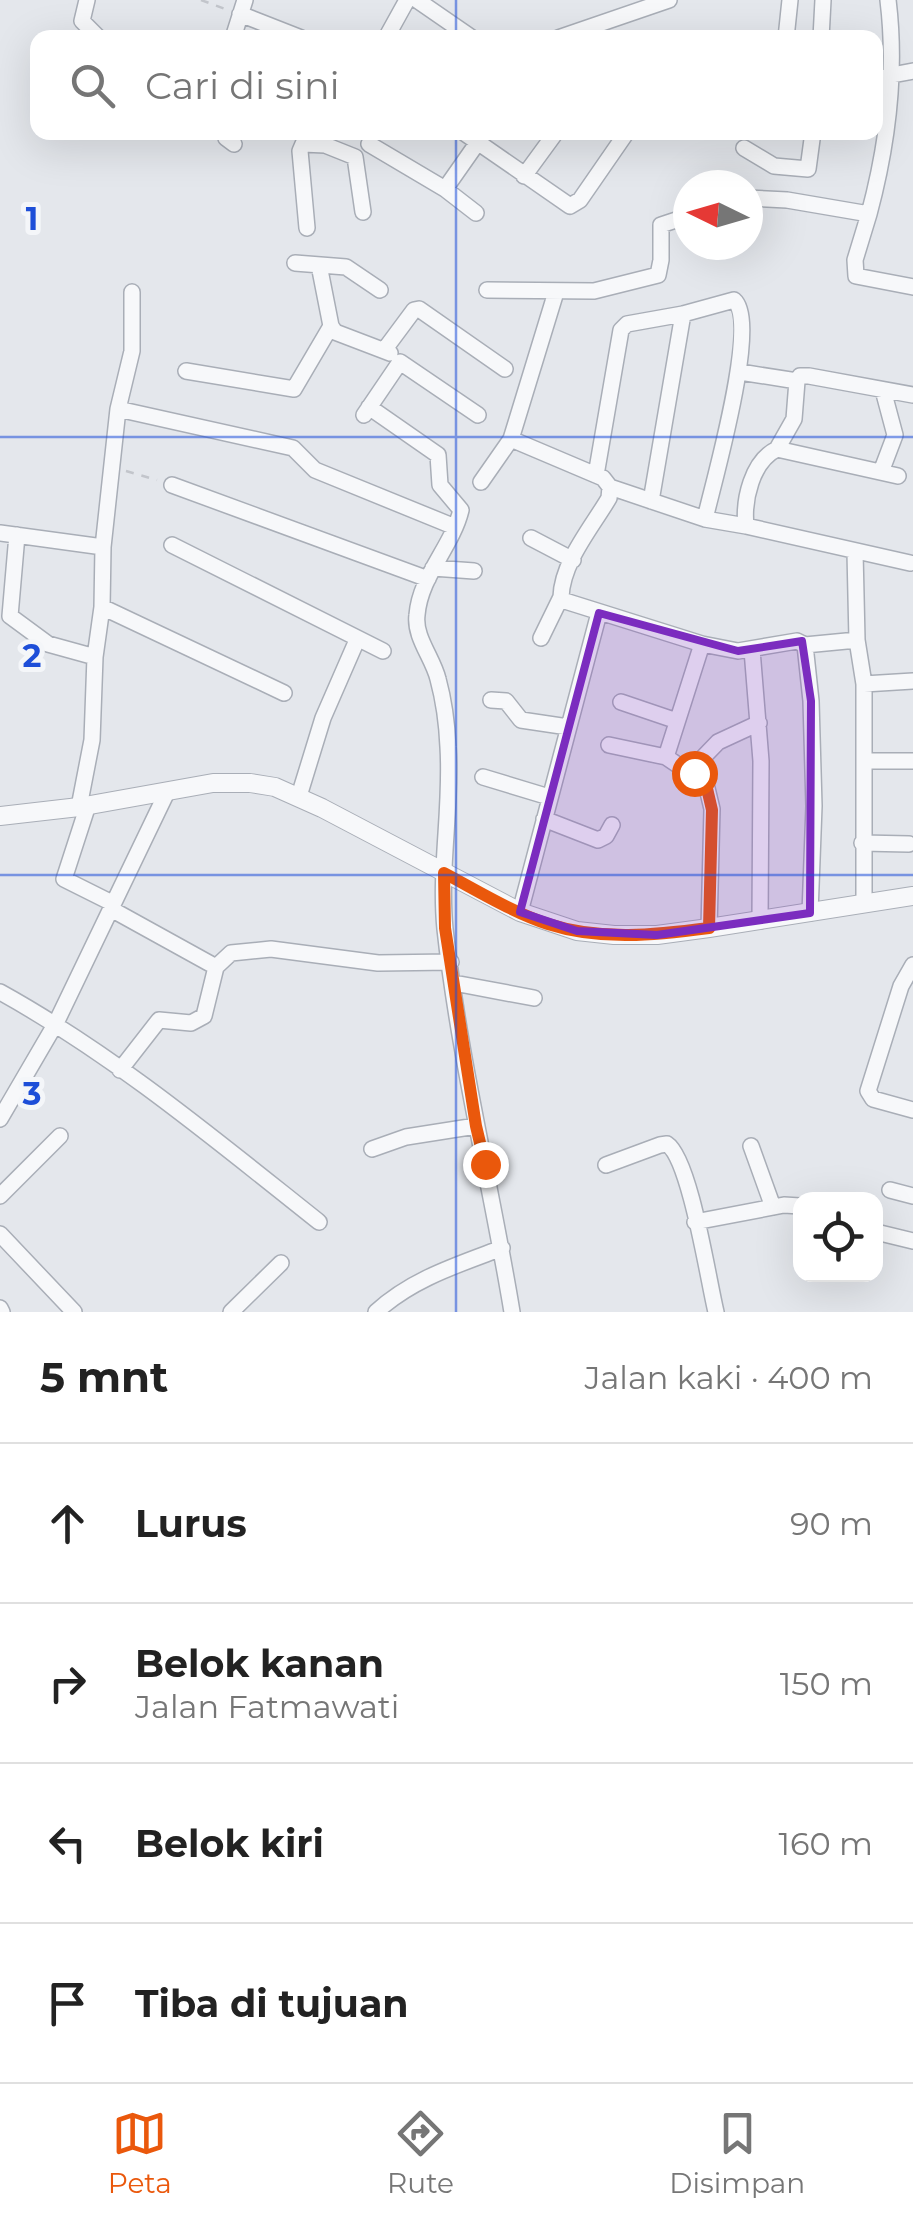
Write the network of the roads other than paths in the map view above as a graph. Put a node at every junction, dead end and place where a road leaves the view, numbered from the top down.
1 (87, 0) edge
2 (407, 0) edge
3 (416, 0) edge
4 (669, 0) edge
5 (790, 0) edge
6 (823, 0) edge
7 (888, 0) edge
8 (243, 7) edge
9 (91, 30) edge
10 (287, 30) edge
11 (390, 30) edge
12 (460, 30) edge
13 (581, 30) edge
14 (787, 30) edge
15 (822, 30) edge
16 (913, 72) edge
17 (884, 76) edge
18 (324, 140) edge
19 (330, 140) edge
20 (481, 140) edge
21 (484, 140) edge
22 (550, 140) edge
23 (621, 140) edge
24 (812, 140) edge
25 (369, 144) dead end
26 (744, 148) dead end
27 (524, 176) junction
28 (445, 189) junction
29 (763, 199) edge
30 (363, 212) dead end
31 (476, 214) dead end
32 (868, 214) junction
33 (673, 221) edge
34 (307, 228) dead end
35 (296, 262) dead end
36 (319, 265) junction
37 (913, 286) edge
38 (380, 290) dead end
39 (488, 290) dead end
40 (132, 292) dead end
41 (556, 292) junction
42 (683, 314) junction
43 (331, 326) junction
44 (385, 349) junction
45 (400, 362) junction
46 (505, 369) dead end
47 (186, 371) dead end
48 (740, 372) junction
49 (797, 381) junction
50 (883, 390) junction
51 (913, 395) edge
52 (118, 409) junction
53 (478, 414) dead end
54 (512, 439) junction
55 (778, 450) junction
56 (881, 472) junction
57 (596, 475) junction
58 (898, 476) dead end
59 (480, 482) dead end
60 (172, 485) road end
61 (610, 487) junction
62 (650, 501) junction
63 (705, 520) junction
64 (746, 526) junction
65 (455, 527) junction
66 (8, 534) edge
67 (530, 538) dead end
68 (172, 545) dead end
69 (104, 547) junction
70 (854, 552) junction
71 (572, 560) junction
72 (910, 563) dead end
73 (474, 571) dead end
74 (430, 574) junction
75 (562, 596) junction
76 (102, 607) junction
77 (599, 613) junction
78 (540, 638) dead end
79 (357, 640) junction
80 (857, 640) junction
81 (702, 644) junction
82 (805, 645) junction
83 (752, 650) junction
84 (383, 652) dead end
85 (94, 657) junction
86 (913, 681) edge
87 (864, 684) junction
88 (284, 693) dead end
89 (491, 700) dead end
90 (621, 702) dead end
91 (678, 720) junction
92 (759, 723) junction
93 (568, 727) junction
94 (610, 745) dead end
95 (666, 757) junction
96 (864, 761) junction
97 (913, 761) edge
98 (690, 771) junction
99 (483, 776) dead end
100 (167, 792) junction
101 (298, 796) junction
102 (549, 797) junction
103 (84, 806) junction
104 (0, 816) edge
105 (544, 819) junction
106 (612, 825) dead end
107 (862, 842) junction
108 (909, 844) dead end
109 (444, 873) junction
110 (913, 896) edge
111 (864, 903) junction
112 (111, 906) junction
113 (520, 912) junction
114 (810, 913) junction
115 (760, 920) junction
116 (709, 928) junction
117 (451, 962) junction
118 (913, 965) edge
119 (216, 967) junction
120 (454, 983) junction
121 (0, 992) edge
122 (534, 998) dead end
123 (56, 1023) junction
124 (120, 1070) junction
125 (913, 1110) edge
126 (0, 1118) edge
127 (476, 1126) junction
128 (60, 1136) dead end
129 (750, 1146) dead end
130 (372, 1149) dead end
131 (606, 1165) dead end
132 (890, 1190) dead end
133 (0, 1196) edge
134 (913, 1196) edge
135 (793, 1206) edge
136 (774, 1207) junction
137 (320, 1222) dead end
138 (695, 1222) junction
139 (0, 1234) edge
140 (883, 1234) edge
141 (913, 1241) edge
142 (502, 1248) junction
143 (281, 1263) dead end
144 (74, 1312) edge
145 (230, 1312) edge
146 (376, 1312) edge
147 (511, 1312) edge
148 (716, 1312) edge

1 - 9 street
2 - 11 street
3 - 12 street
4 - 13 street
5 - 14 street
6 - 15 street
7 - 17 street
8 - 10 street
16 - 17 street
17 - 32 street
18 - 34 street
19 - 30 street
20 - 28 street
21 - 27 street
22 - 27 street
23 - 27 street
24 - 26 street
25 - 28 street
28 - 31 street
29 - 32 street
32 - 37 street
33 - 41 street
35 - 36 street
36 - 38 street
36 - 43 street
39 - 41 street
40 - 52 street
41 - 54 street
42 - 48 street
42 - 57 street
42 - 62 street
43 - 44 street
43 - 47 street
44 - 45 street
44 - 46 street
45 - 53 street
45 - 65 street
48 - 49 street
48 - 63 street
49 - 50 street
49 - 55 street
50 - 51 street
50 - 56 street
52 - 65 street
52 - 69 street
54 - 57 street
54 - 59 street
55 - 56 street
55 - 64 street
56 - 58 street
57 - 61 street
60 - 74 street
61 - 62 street
61 - 71 street
62 - 63 street
63 - 64 street
64 - 70 street
65 - 74 street
66 - 69 street
66 - 85 street
67 - 71 street
68 - 79 street
69 - 76 street
70 - 72 street
70 - 80 street
71 - 75 street
73 - 74 street
74 - 109 street
75 - 77 street
75 - 78 street
76 - 85 street
76 - 88 street
77 - 81 street
77 - 93 street
79 - 84 street
79 - 101 street
80 - 82 street
80 - 87 street
81 - 83 street
81 - 91 street
82 - 83 street
82 - 114 street
83 - 92 street
85 - 103 street
86 - 87 street
87 - 96 street
89 - 93 street
90 - 91 street
91 - 95 street
92 - 98 street
92 - 115 street
93 - 102 street
94 - 95 street
95 - 98 street
96 - 97 street
96 - 107 street
98 - 116 street
99 - 102 street
100 - 101 street
100 - 103 street
100 - 112 street
101 - 109 street
102 - 105 street
103 - 104 street
103 - 112 street
105 - 106 street
105 - 113 street
107 - 108 street
107 - 111 street
109 - 113 street
109 - 117 street
110 - 111 street
111 - 114 street
112 - 119 street
112 - 123 street
113 - 116 street
114 - 115 street
115 - 116 street
117 - 119 street
117 - 120 street
118 - 125 street
119 - 124 street
120 - 122 street
120 - 127 street
121 - 123 street
123 - 124 street
123 - 126 street
124 - 137 street
127 - 130 street
127 - 142 street
128 - 133 street
129 - 136 street
131 - 138 street
132 - 134 street
135 - 136 street
136 - 138 street
138 - 148 street
139 - 144 street
140 - 141 street
142 - 146 street
142 - 147 street
143 - 145 street

